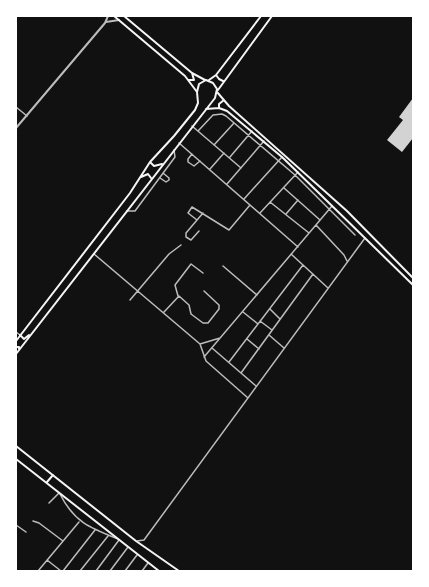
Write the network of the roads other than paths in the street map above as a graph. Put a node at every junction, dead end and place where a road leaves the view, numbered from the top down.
1 (108, 16) edge
2 (114, 16) edge
3 (124, 16) edge
4 (260, 16) edge
5 (272, 16) edge
6 (119, 20) junction
7 (105, 23) junction
8 (192, 73) junction
9 (216, 75) junction
10 (187, 78) junction
11 (207, 80) junction
12 (223, 82) junction
13 (197, 92) junction
14 (217, 92) junction
15 (224, 100) junction
16 (16, 107) edge
17 (219, 108) junction
18 (205, 110) junction
19 (27, 116) junction
20 (234, 123) junction
21 (192, 126) junction
22 (16, 128) edge
23 (198, 131) junction
24 (252, 131) junction
25 (248, 135) junction
26 (264, 141) junction
27 (179, 142) junction
28 (214, 145) junction
29 (260, 145) junction
30 (174, 150) junction
31 (224, 153) junction
32 (192, 154) junction
33 (282, 157) junction
34 (229, 158) junction
35 (200, 161) junction
36 (278, 161) junction
37 (150, 162) junction
38 (163, 164) junction
39 (241, 168) junction
40 (210, 169) junction
41 (298, 172) junction
42 (163, 173) junction
43 (295, 175) junction
44 (140, 177) junction
45 (160, 178) junction
46 (151, 179) junction
47 (227, 184) junction
48 (284, 188) junction
49 (244, 199) junction
50 (298, 200) junction
51 (270, 202) junction
52 (250, 205) junction
53 (332, 205) junction
54 (329, 209) junction
55 (127, 211) junction
56 (203, 213) junction
57 (260, 213) junction
58 (286, 214) junction
59 (197, 220) junction
60 (320, 220) junction
61 (316, 224) junction
62 (199, 231) dead end
63 (309, 233) junction
64 (355, 235) dead end
65 (365, 238) junction
66 (181, 245) dead end
67 (298, 247) junction
68 (94, 254) junction
69 (291, 254) junction
70 (347, 263) junction
71 (303, 265) junction
72 (223, 266) dead end
73 (203, 273) dead end
74 (313, 274) junction
75 (413, 278) edge
76 (413, 285) edge
77 (328, 288) junction
78 (138, 290) junction
79 (204, 291) dead end
80 (257, 295) junction
81 (178, 296) junction
82 (130, 300) dead end
83 (270, 309) junction
84 (243, 312) junction
85 (164, 313) junction
86 (280, 319) junction
87 (260, 322) junction
88 (258, 324) junction
89 (272, 330) junction
90 (16, 332) edge
91 (31, 334) junction
92 (20, 335) junction
93 (268, 336) junction
94 (220, 338) junction
95 (247, 339) junction
96 (16, 340) edge
97 (200, 344) junction
98 (16, 347) edge
99 (212, 348) junction
100 (284, 348) junction
101 (259, 349) junction
102 (19, 350) junction
103 (16, 354) edge
104 (204, 357) junction
105 (229, 362) junction
106 (241, 373) junction
107 (257, 386) junction
108 (248, 398) junction
109 (16, 446) edge
110 (16, 459) edge
111 (53, 475) junction
112 (47, 482) junction
113 (58, 492) junction
114 (49, 503) dead end
115 (33, 521) dead end
116 (79, 521) junction
117 (16, 525) edge
118 (95, 530) junction
119 (26, 532) dead end
120 (108, 536) junction
121 (118, 540) junction
122 (63, 541) junction
123 (136, 541) junction
124 (128, 547) junction
125 (138, 554) junction
126 (47, 560) junction
127 (148, 563) junction
128 (39, 571) edge
129 (62, 571) edge
130 (80, 571) edge
131 (96, 571) edge
132 (110, 571) edge
133 (125, 571) edge
134 (142, 571) edge
135 (159, 571) edge
136 (179, 571) edge

1 - 7 street
2 - 6 main road
3 - 8 main road
4 - 9 main road
5 - 12 main road
6 - 7 street
6 - 10 main road
7 - 19 street
8 - 10 main road
8 - 11 main road
9 - 11 main road
9 - 12 main road
10 - 13 main road
11 - 13 main road
11 - 14 main road
12 - 14 main road
13 - 37 main road
14 - 15 main road
14 - 18 main road
15 - 17 main road
15 - 75 main road
16 - 19 street
17 - 18 main road
17 - 24 main road
18 - 21 main road
19 - 22 street
20 - 23 street
20 - 25 street
20 - 28 street
21 - 23 street
21 - 27 main road
23 - 28 street
24 - 25 street
24 - 26 main road
25 - 29 street
25 - 34 street
26 - 29 street
26 - 33 main road
27 - 30 main road
27 - 32 street
28 - 31 street
29 - 36 street
29 - 39 street
30 - 38 main road
30 - 42 street
31 - 34 street
31 - 40 street
32 - 35 street
32 - 35 street
33 - 36 street
33 - 41 main road
34 - 39 street
35 - 40 street
36 - 43 street
36 - 49 street
37 - 38 main road
37 - 44 main road
38 - 46 main road
39 - 47 street
40 - 47 street
41 - 43 street
41 - 53 main road
42 - 45 street
42 - 45 street
43 - 48 street
43 - 54 street
44 - 46 main road
44 - 92 main road
45 - 55 street
46 - 55 main road
47 - 49 street
48 - 50 street
48 - 51 street
49 - 52 street
50 - 58 street
50 - 60 street
51 - 57 street
51 - 58 street
52 - 56 street
52 - 57 street
53 - 54 street
53 - 65 main road
54 - 60 street
54 - 64 street
55 - 68 main road
56 - 59 street
56 - 59 street
57 - 67 street
58 - 63 street
59 - 62 street
60 - 61 street
61 - 63 street
61 - 70 street
63 - 67 street
65 - 70 street
65 - 76 main road
66 - 78 street
67 - 69 street
68 - 78 street
68 - 91 main road
69 - 71 street
69 - 80 street
70 - 77 street
71 - 74 street
71 - 83 street
72 - 80 street
73 - 81 street
74 - 77 street
74 - 86 street
77 - 100 street
78 - 82 street
78 - 85 street
79 - 81 street
80 - 84 street
81 - 85 street
83 - 86 street
83 - 87 street
84 - 88 street
84 - 94 street
85 - 97 street
86 - 89 street
87 - 88 street
87 - 89 street
88 - 95 street
89 - 93 street
90 - 92 street
91 - 92 main road
91 - 102 main road
92 - 96 main road
93 - 100 street
93 - 101 street
94 - 97 street
94 - 99 street
95 - 101 street
95 - 105 street
97 - 104 street
98 - 102 main road
99 - 104 street
99 - 105 street
100 - 107 street
101 - 106 street
102 - 103 main road
104 - 108 street
105 - 106 street
106 - 107 street
107 - 108 street
108 - 123 street
109 - 111 main road
110 - 112 main road
111 - 112 main road
111 - 123 main road
112 - 113 main road
113 - 114 street
113 - 116 street
113 - 121 main road
115 - 122 street
116 - 118 street
116 - 122 street
117 - 119 street
118 - 120 street
118 - 129 street
120 - 121 street
120 - 130 street
121 - 124 main road
121 - 131 street
122 - 126 street
123 - 136 main road
124 - 125 main road
124 - 132 street
125 - 127 main road
125 - 133 street
126 - 128 street
126 - 129 street
127 - 134 street
127 - 135 main road

